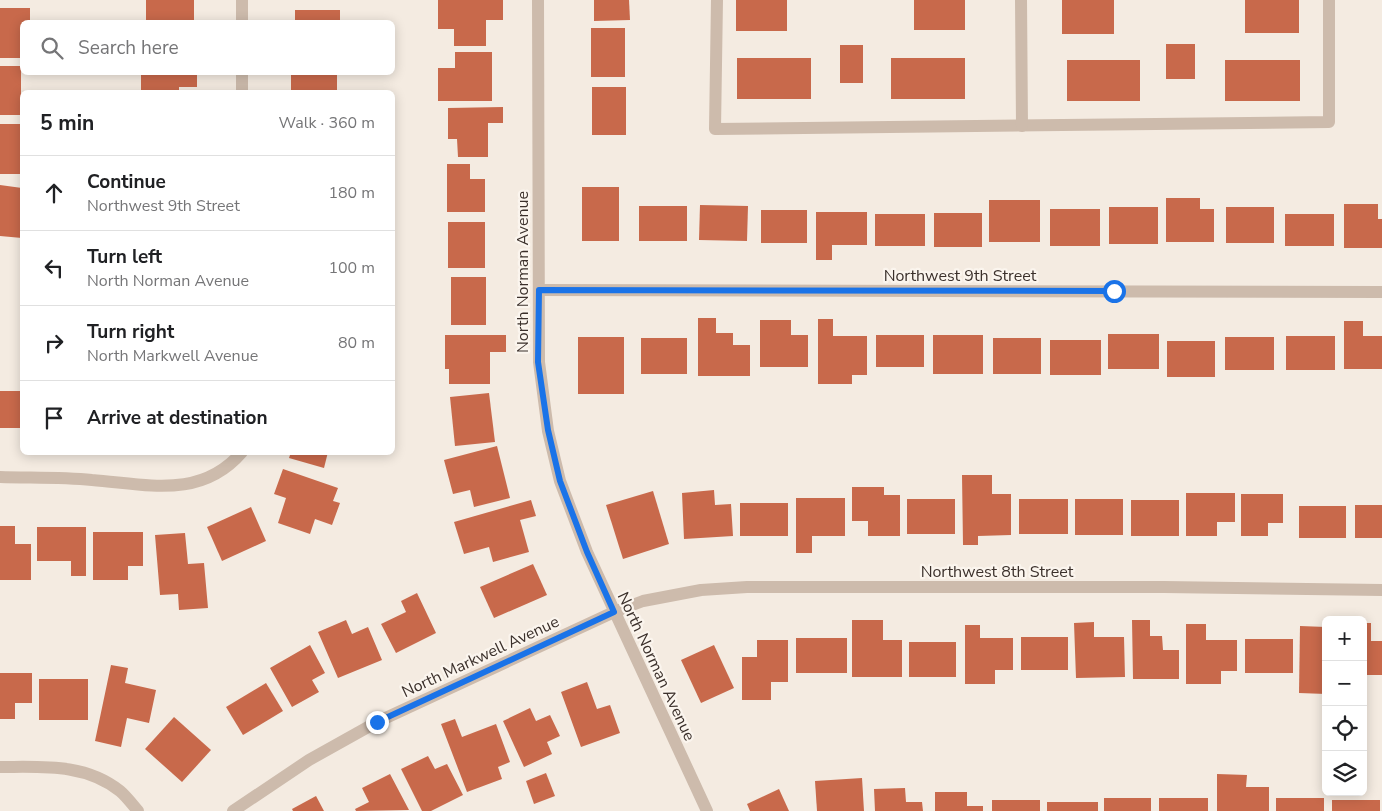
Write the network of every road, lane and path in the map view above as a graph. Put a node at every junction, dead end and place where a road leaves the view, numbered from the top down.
1 (242, 0) edge
2 (538, 0) edge
3 (717, 0) edge
4 (1021, 0) edge
5 (1329, 0) edge
6 (242, 20) edge
7 (242, 75) edge
8 (242, 90) edge
9 (1022, 126) junction
10 (539, 290) junction
11 (1382, 292) edge
12 (240, 455) edge
13 (0, 477) edge
14 (1382, 590) edge
15 (614, 612) junction
16 (0, 767) edge
17 (138, 811) edge
18 (233, 811) edge
19 (707, 811) edge

1 - 6 street
2 - 10 street, North Norman Avenue
3 - 9 street
4 - 9 street
5 - 9 street
7 - 8 street
10 - 11 street, Northwest 9th Street
10 - 15 street, North Norman Avenue
12 - 13 street
14 - 15 street, Northwest 8th Street
15 - 18 street, North Markwell Avenue
15 - 19 street, North Norman Avenue
16 - 17 street

